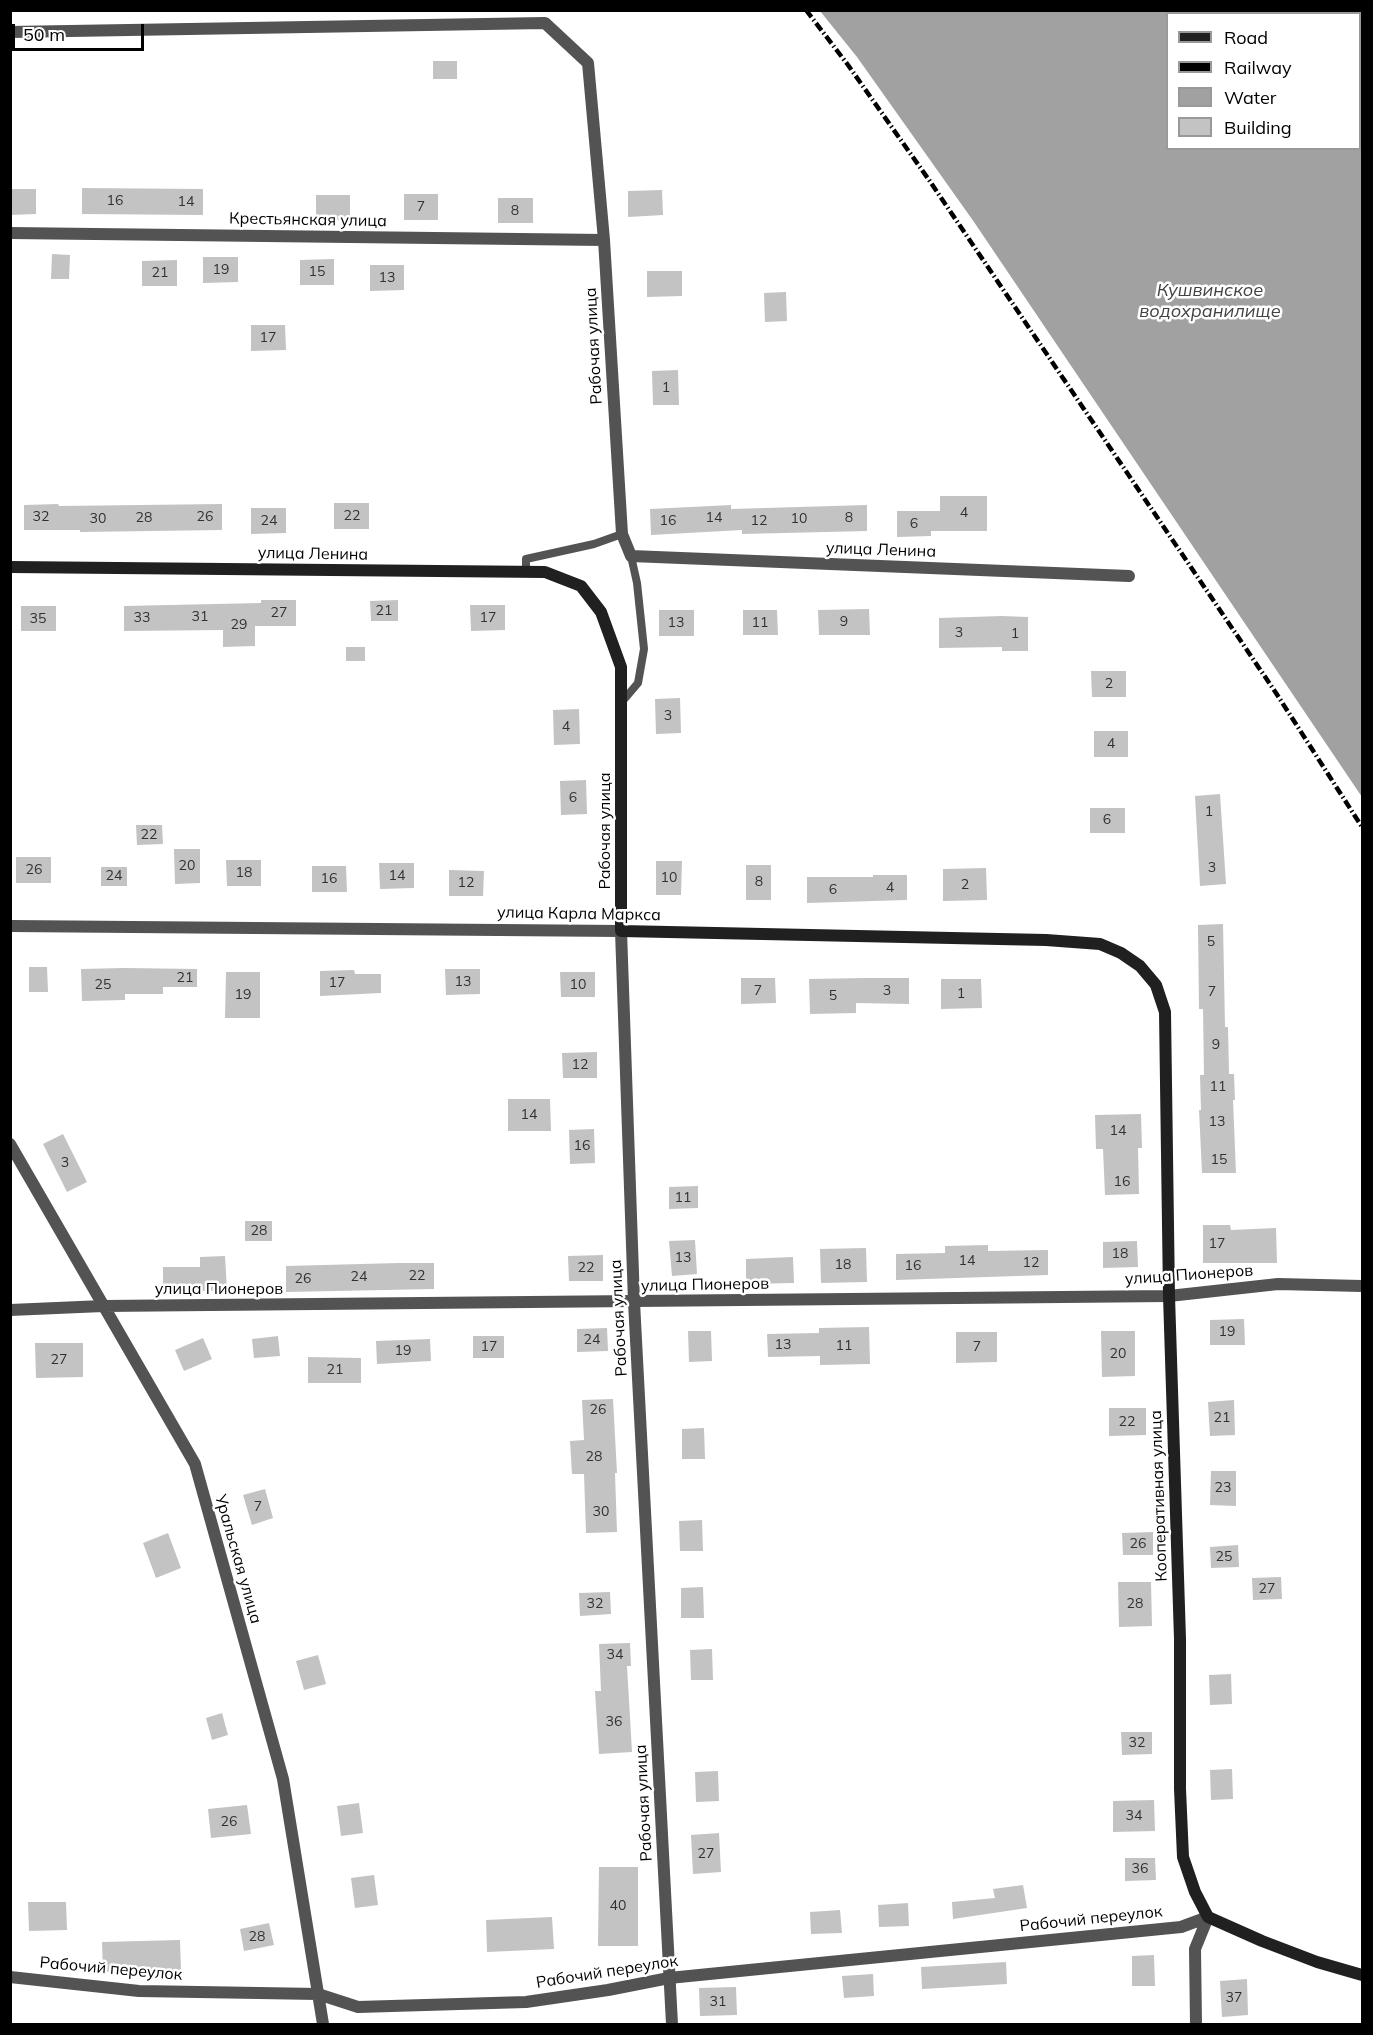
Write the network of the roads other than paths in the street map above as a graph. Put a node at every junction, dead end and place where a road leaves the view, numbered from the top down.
1 (10, 32) edge
2 (10, 232) edge
3 (604, 240) junction
4 (622, 534) junction
5 (631, 556) junction
6 (10, 567) edge
7 (526, 573) junction
8 (1129, 576) dead end
9 (601, 612) joint
10 (621, 703) junction
11 (10, 926) edge
12 (621, 931) junction
13 (1140, 966) joint
14 (10, 1144) edge
15 (1362, 1286) edge
16 (1169, 1296) junction
17 (634, 1302) junction
18 (103, 1306) junction
19 (10, 1310) edge
20 (1208, 1917) junction
21 (1362, 1975) edge
22 (10, 1977) edge
23 (669, 1978) junction
24 (318, 1994) junction
25 (323, 2025) edge
26 (672, 2025) edge
27 (1196, 2025) edge

1 - 3 street, Рабочая улица
2 - 3 street, Крестьянская улица
3 - 4 street, Рабочая улица
4 - 5 street, Рабочая улица
4 - 7 lane
5 - 8 street, улица Ленина
5 - 10 lane
6 - 7 main road, улица Ленина
7 - 9 main road, улица Ленина
9 - 10 main road, Рабочая улица
10 - 12 main road, Рабочая улица
11 - 12 street, улица Карла Маркса
12 - 13 main road, улица Карла Маркса
12 - 17 street, Рабочая улица
13 - 16 main road, Кооперативная улица
14 - 18 street, Уральская улица
15 - 16 street, улица Пионеров
16 - 17 street, улица Пионеров
16 - 20 main road, Кооперативная улица
17 - 18 street, улица Пионеров
17 - 23 street, Рабочая улица
18 - 19 street, улица Пионеров
18 - 24 street, Уральская улица
20 - 21 main road
20 - 23 street, Рабочий переулок
20 - 27 street
22 - 24 street, Рабочий переулок
23 - 24 street, Рабочий переулок
23 - 26 street, Рабочая улица
24 - 25 street, Уральская улица

